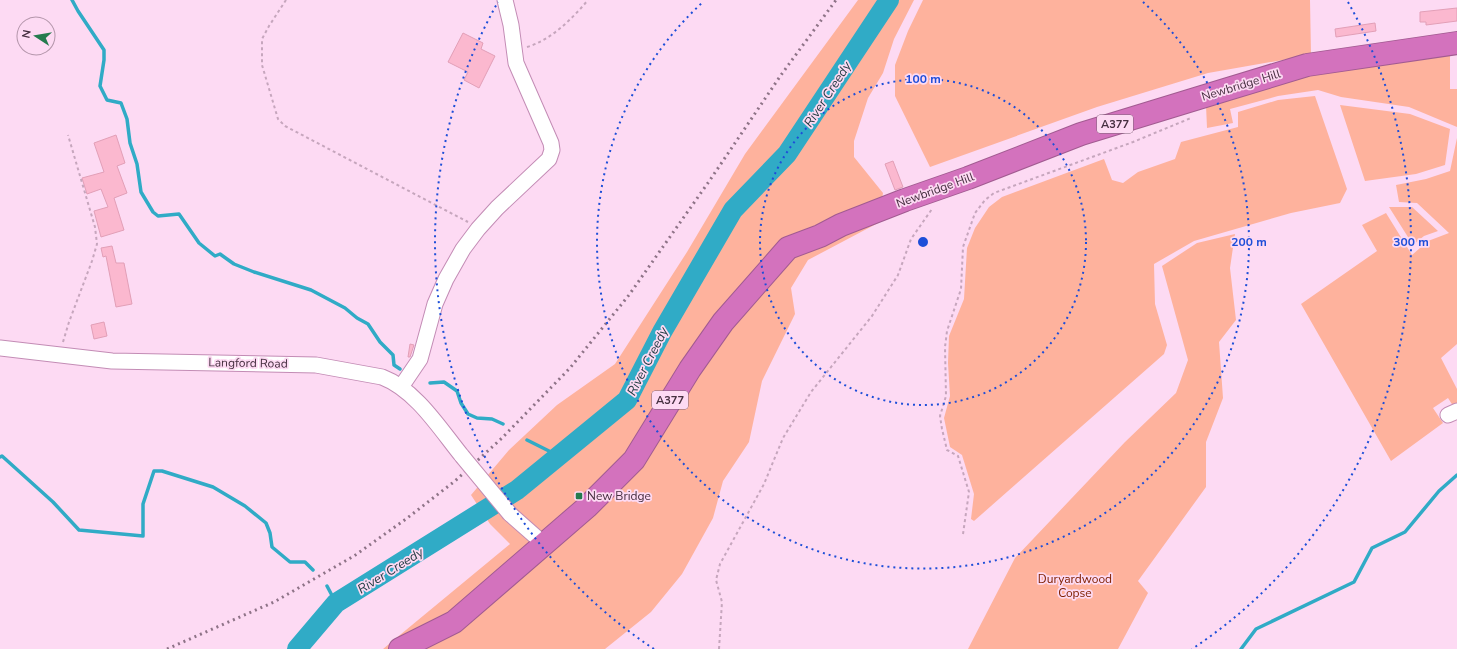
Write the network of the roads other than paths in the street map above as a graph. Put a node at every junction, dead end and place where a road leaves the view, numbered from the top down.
1 (505, 0) edge
2 (1457, 43) edge
3 (0, 348) edge
4 (401, 387) junction
5 (544, 544) junction
6 (400, 649) edge

1 - 4 street
2 - 5 highway, Newbridge Hill / A377
3 - 4 street, Langford Road
4 - 5 street, Langford Road, bridge
5 - 6 highway, A377

